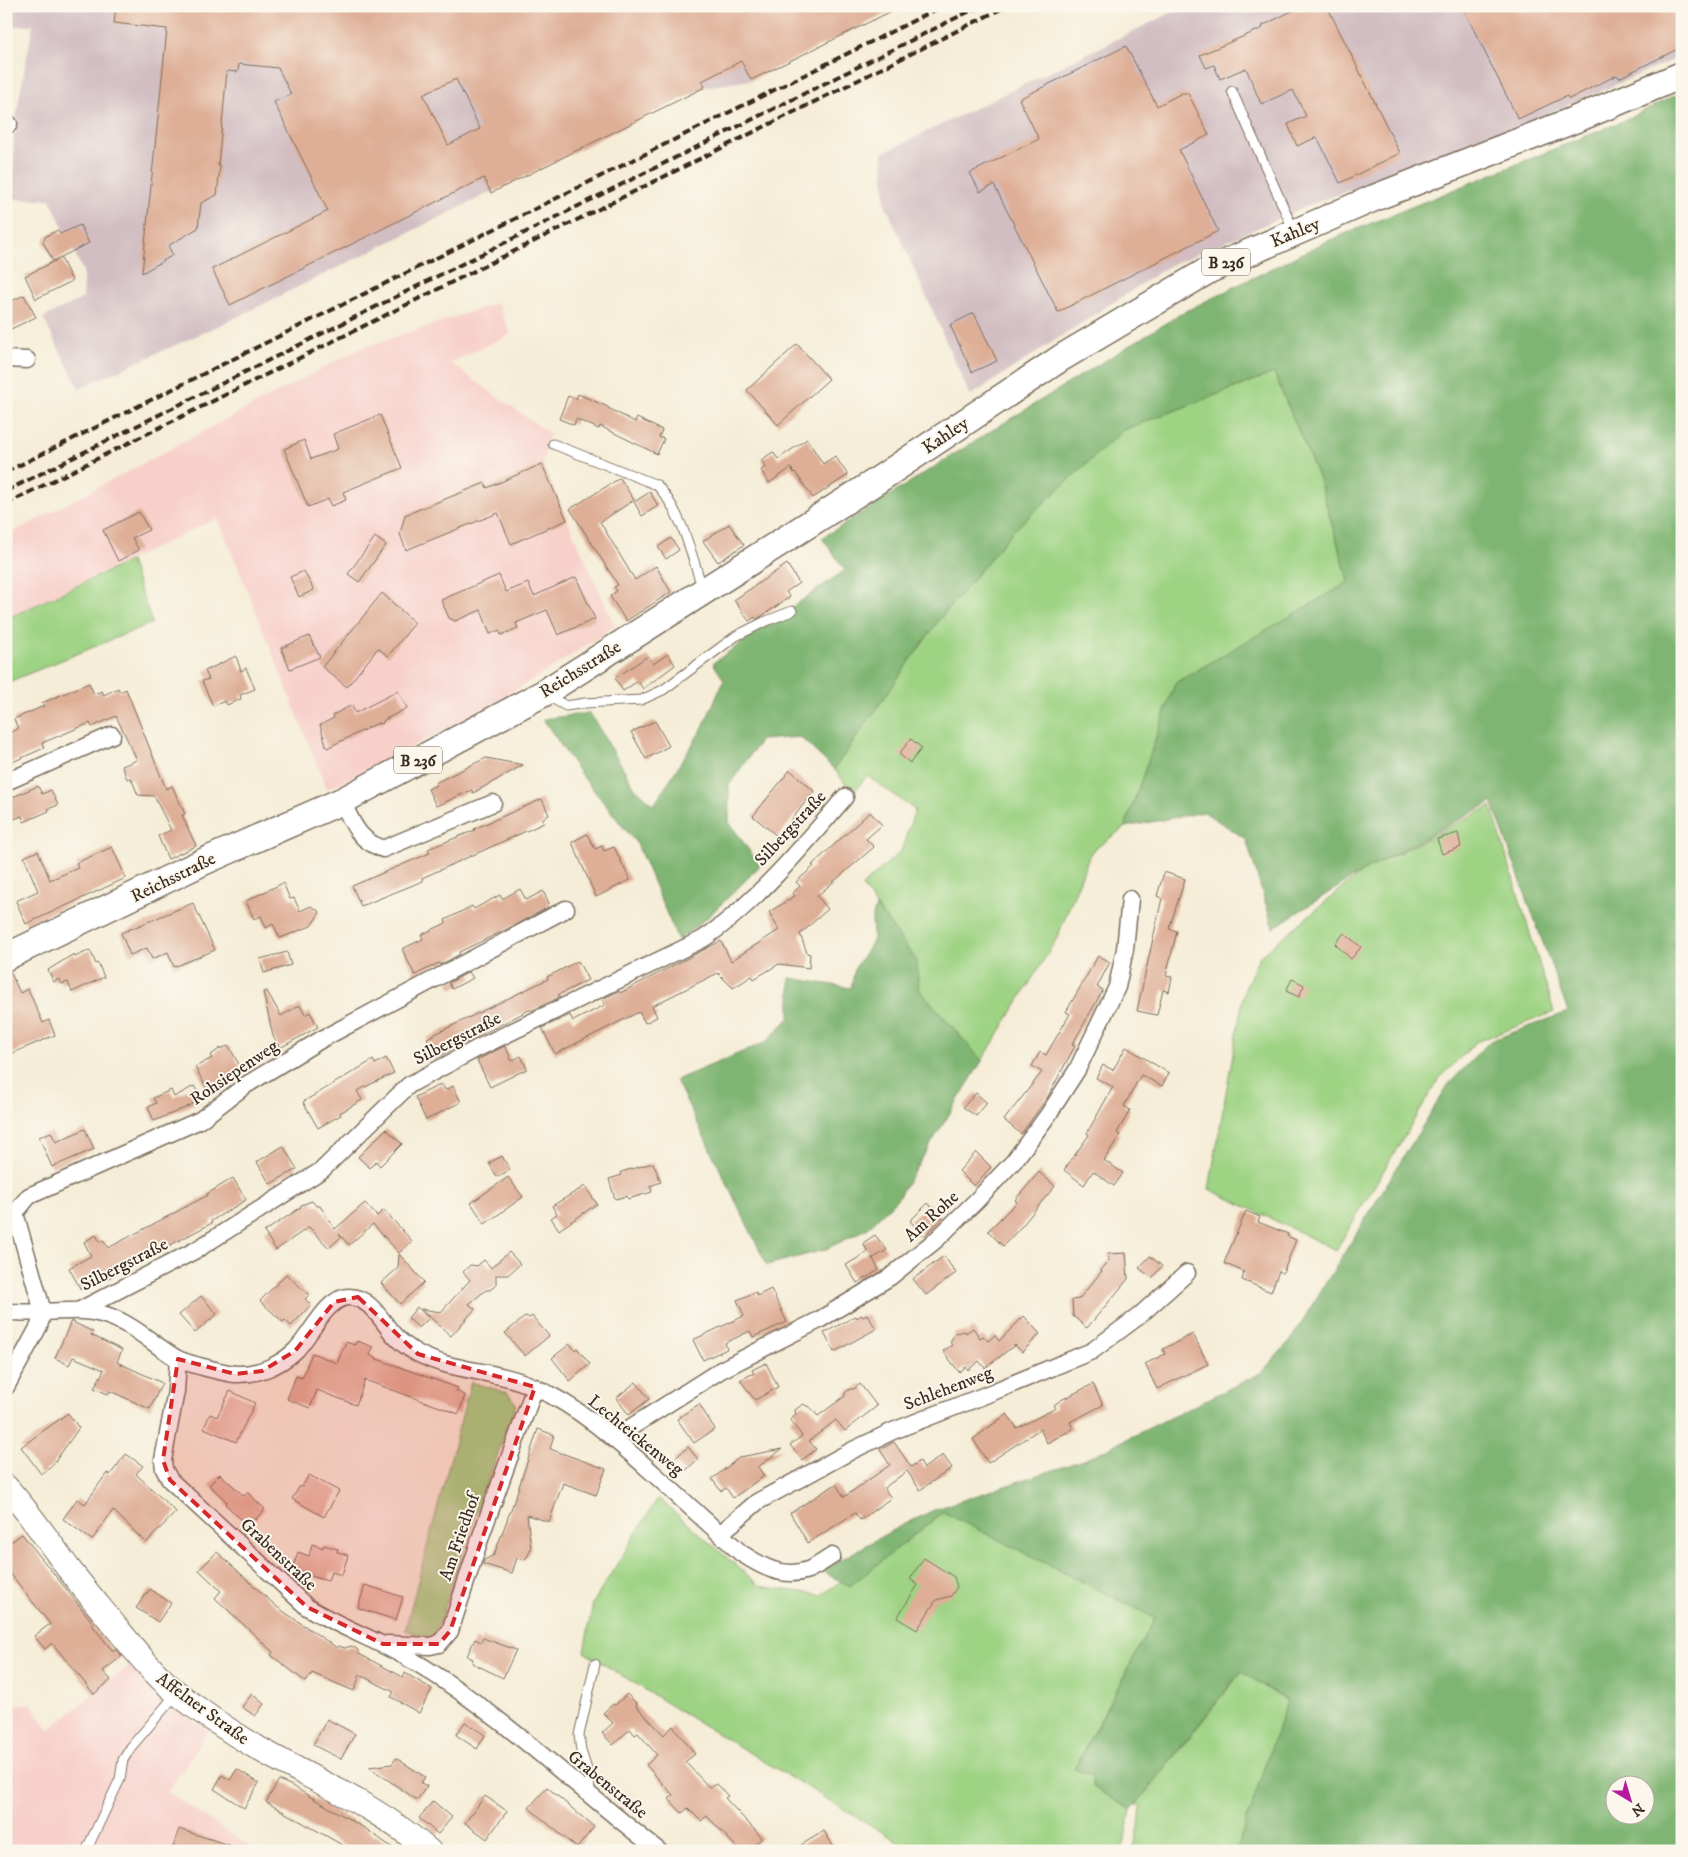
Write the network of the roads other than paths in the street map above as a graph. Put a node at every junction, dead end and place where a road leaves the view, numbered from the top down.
1 (1682, 75) edge
2 (1232, 91) dead end
3 (1294, 232) junction
4 (6, 359) edge
5 (27, 360) dead end
6 (553, 444) dead end
7 (809, 524) joint
8 (703, 590) junction
9 (792, 611) dead end
10 (544, 693) junction
11 (112, 734) dead end
12 (6, 782) edge
13 (845, 797) dead end
14 (342, 801) junction
15 (492, 803) dead end
16 (1130, 899) dead end
17 (566, 909) dead end
18 (6, 958) edge
19 (1186, 1273) dead end
20 (80, 1310) junction
21 (6, 1312) edge
22 (43, 1312) junction
23 (178, 1359) junction
24 (6, 1387) edge
25 (535, 1387) junction
26 (614, 1438) junction
27 (6, 1487) edge
28 (720, 1534) junction
29 (832, 1556) dead end
30 (383, 1644) junction
31 (595, 1664) dead end
32 (177, 1694) junction
33 (589, 1794) junction
34 (86, 1851) edge
35 (429, 1851) edge
36 (659, 1851) edge

1 - 3 main road, Kahley / B 236
2 - 3 lane
3 - 7 main road, Kahley / B 236
4 - 5 street
6 - 8 lane
7 - 8 main road, Reichsstraße / B 236
8 - 10 main road, Reichsstraße / B 236
9 - 10 lane
10 - 14 main road, Reichsstraße / B 236
11 - 12 street
13 - 20 street, Silbergstraße
14 - 15 street
14 - 18 main road, Reichsstraße / B 236
16 - 26 street, Am Rohe
17 - 22 street, Rohsiepenweg
19 - 28 street, Schlehenweg
20 - 22 street
20 - 23 street
21 - 22 street
22 - 24 street
23 - 25 street, Lechteickenweg
23 - 30 street, Grabenstraße
25 - 26 street, Lechteickenweg
25 - 30 street, Am Friedhof
26 - 28 street, Lechteickenweg
27 - 32 main road, Affelner Straße
28 - 29 street, Lechteickenweg
30 - 33 street, Grabenstraße
31 - 33 lane
32 - 34 lane
32 - 35 main road, Affelner Straße
33 - 36 street, Grabenstraße

